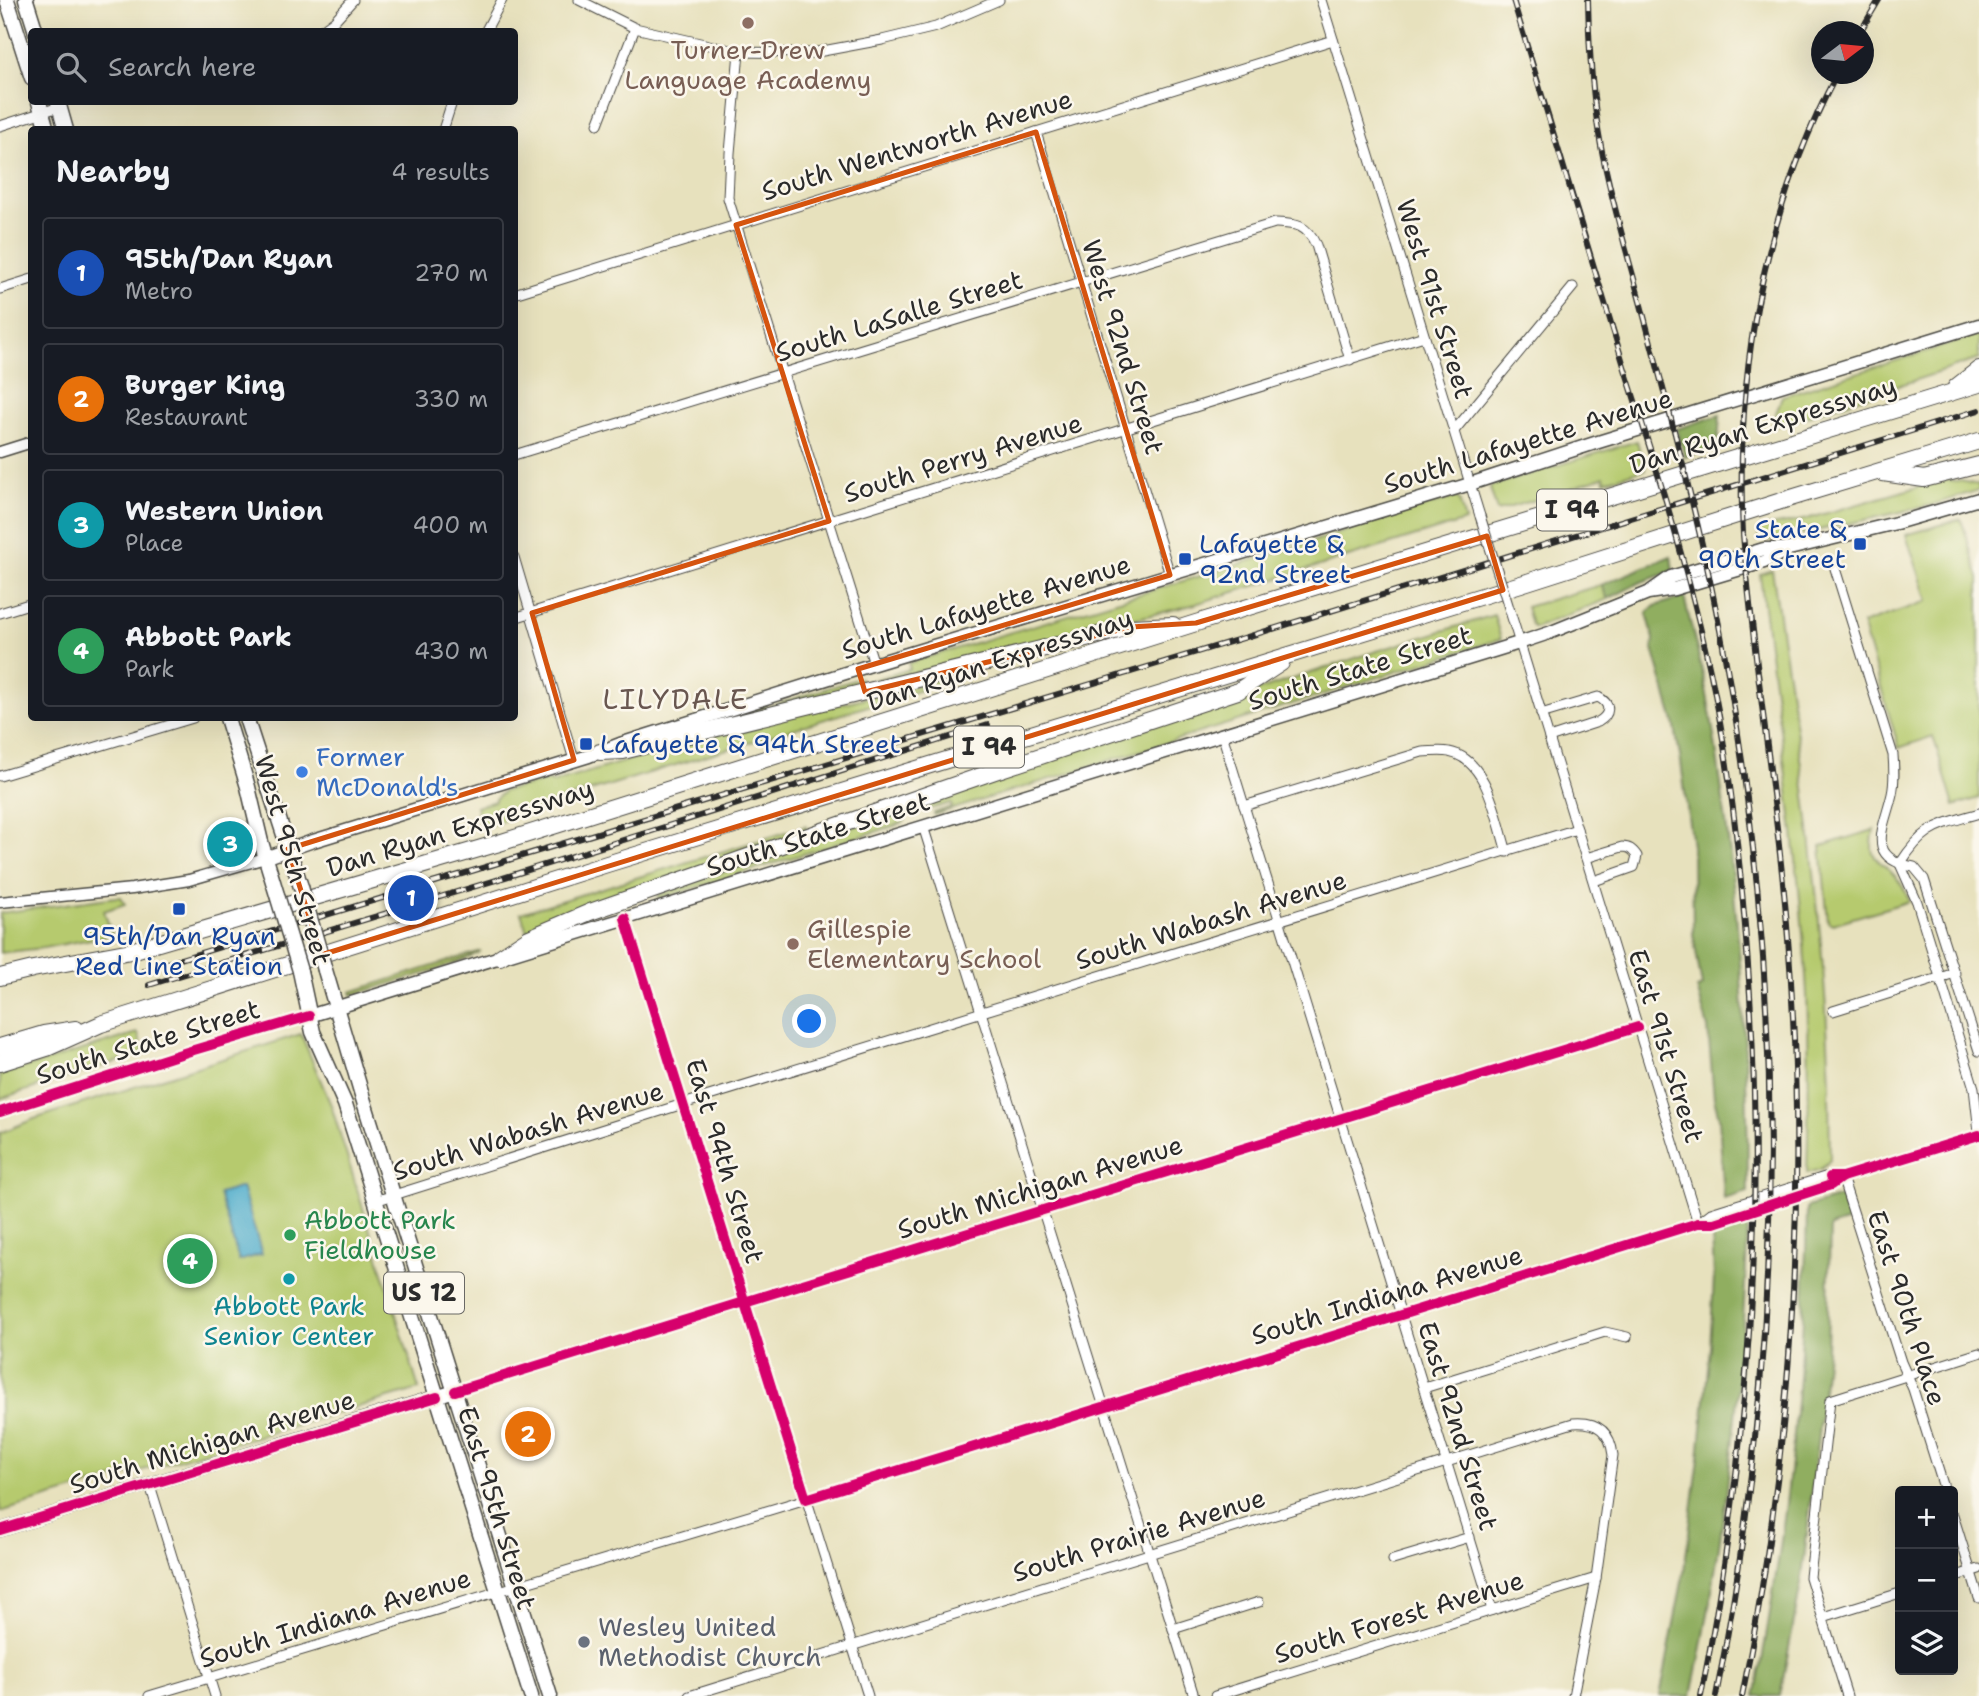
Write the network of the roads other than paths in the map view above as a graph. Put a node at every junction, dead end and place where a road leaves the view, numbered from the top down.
1 (7, 0) edge
2 (26, 0) edge
3 (353, 0) edge
4 (502, 0) edge
5 (579, 0) edge
6 (999, 0) edge
7 (1321, 0) edge
8 (35, 28) edge
9 (324, 28) edge
10 (487, 28) edge
11 (635, 28) junction
12 (1333, 40) junction
13 (739, 52) junction
14 (28, 66) edge
15 (59, 105) edge
16 (451, 105) edge
17 (40, 107) edge
18 (598, 124) dead end
19 (0, 126) edge
20 (46, 126) edge
21 (65, 126) edge
22 (444, 126) edge
23 (1036, 131) junction
24 (736, 225) junction
25 (28, 280) edge
26 (1081, 282) junction
27 (1573, 287) dead end
28 (0, 289) edge
29 (518, 293) edge
30 (1979, 325) edge
31 (1424, 336) junction
32 (1350, 360) junction
33 (1979, 369) edge
34 (783, 373) junction
35 (1979, 384) edge
36 (1947, 394) junction
37 (1126, 430) junction
38 (1454, 431) junction
39 (1979, 441) edge
40 (28, 443) edge
41 (0, 452) edge
42 (518, 454) edge
43 (1979, 465) edge
44 (1877, 472) junction
45 (1470, 484) junction
46 (1979, 499) edge
47 (829, 521) junction
48 (1833, 562) dead end
49 (518, 569) edge
50 (1170, 575) junction
51 (28, 604) edge
52 (1510, 611) joint
53 (0, 612) edge
54 (531, 613) junction
55 (518, 617) edge
56 (1196, 623) junction
57 (1519, 643) junction
58 (1298, 652) junction
59 (874, 664) junction
60 (1541, 713) junction
61 (183, 721) edge
62 (228, 721) edge
63 (247, 721) edge
64 (1222, 734) junction
65 (1549, 737) junction
66 (600, 752) junction
67 (574, 760) junction
68 (0, 776) edge
69 (1244, 806) junction
70 (1979, 813) edge
71 (923, 826) junction
72 (1577, 829) junction
73 (288, 849) junction
74 (1507, 852) junction
75 (265, 858) junction
76 (1586, 858) junction
77 (1900, 864) junction
78 (1594, 881) junction
79 (0, 902) edge
80 (625, 918) junction
81 (1279, 921) junction
82 (500, 957) junction
83 (33, 969) junction
84 (0, 970) edge
85 (1955, 974) junction
86 (0, 977) edge
87 (1940, 978) junction
88 (337, 1008) junction
89 (1833, 1011) dead end
90 (982, 1012) junction
91 (309, 1016) junction
92 (101, 1024) junction
93 (1638, 1027) junction
94 (0, 1046) edge
95 (1979, 1051) edge
96 (0, 1063) edge
97 (683, 1104) junction
98 (0, 1112) edge
99 (1340, 1118) junction
100 (1979, 1134) edge
101 (1842, 1177) junction
102 (393, 1195) junction
103 (375, 1201) junction
104 (1043, 1210) junction
105 (1699, 1223) junction
106 (745, 1301) junction
107 (1401, 1315) junction
108 (1627, 1337) dead end
109 (1979, 1353) edge
110 (1907, 1376) junction
111 (1424, 1388) junction
112 (455, 1391) junction
113 (437, 1397) junction
114 (1104, 1407) junction
115 (1447, 1462) junction
116 (150, 1485) junction
117 (1943, 1486) edge
118 (806, 1499) junction
119 (1958, 1528) edge
120 (0, 1530) edge
121 (1470, 1537) junction
122 (1149, 1554) junction
123 (1393, 1560) dead end
124 (1975, 1570) edge
125 (1958, 1575) edge
126 (1596, 1578) junction
127 (516, 1586) junction
128 (498, 1591) junction
129 (1895, 1595) edge
130 (1979, 1598) edge
131 (1259, 1602) dead end
132 (1492, 1609) junction
133 (1822, 1617) junction
134 (1173, 1629) junction
135 (852, 1646) junction
136 (209, 1678) junction
137 (149, 1696) edge
138 (215, 1696) edge
139 (531, 1696) edge
140 (550, 1696) edge
141 (689, 1696) edge
142 (868, 1696) edge
143 (1194, 1696) edge
144 (1215, 1696) edge
145 (1573, 1696) edge
146 (1847, 1696) edge

1 - 14 main road
2 - 8 main road
3 - 9 street
4 - 10 street
5 - 11 street
6 - 13 street
7 - 12 street, West 91st Street
11 - 13 street
11 - 18 street
12 - 23 street, South Wentworth Avenue
12 - 31 street, West 91st Street
13 - 24 street
15 - 21 main road
16 - 22 street
17 - 19 street
17 - 20 main road
23 - 24 street, South Wentworth Avenue
23 - 26 street, West 92nd Street
24 - 29 street, South Wentworth Avenue
24 - 34 street
25 - 28 street
26 - 32 street, South LaSalle Street
26 - 34 street, South LaSalle Street
26 - 37 street, West 92nd Street
27 - 38 street
30 - 45 main road, South Lafayette Avenue
31 - 32 street, South Perry Avenue
31 - 38 street, West 91st Street
32 - 37 street, South Perry Avenue
33 - 36 highway
34 - 42 street, South LaSalle Street
34 - 47 street
35 - 36 highway, Dan Ryan Expressway / I 94
36 - 56 highway, Dan Ryan Expressway / I 94
37 - 47 street, South Perry Avenue
37 - 50 street, West 92nd Street
38 - 45 street, West 91st Street
39 - 44 highway, I 94
40 - 41 street
43 - 44 highway
44 - 58 highway, I 94
45 - 50 main road, South Lafayette Avenue
45 - 52 street, West 91st Street, bridge
46 - 57 main road, South State Street
47 - 54 street, South Perry Avenue
47 - 59 street
48 - 77 street
49 - 54 street
50 - 59 main road, South Lafayette Avenue
51 - 53 street
52 - 57 street, East 91st Street
54 - 55 street, South Perry Avenue
54 - 67 street
56 - 66 highway
56 - 83 highway, Dan Ryan Expressway / I 94
57 - 60 street, East 91st Street
57 - 64 main road, South State Street
58 - 82 highway
58 - 92 highway, I 94
59 - 66 main road, South Lafayette Avenue
60 - 65 street, East 91st Street
60 - 65 street
61 - 68 street
62 - 75 main road, West 95th Street / US 12
63 - 73 main road, West 95th Street / US 12
64 - 69 street, East 92nd Street
64 - 71 main road, South State Street
65 - 72 street, East 91st Street
66 - 67 main road, South Lafayette Avenue
67 - 73 main road, South Lafayette Avenue
69 - 74 street
69 - 81 street, East 92nd Street
70 - 77 street
71 - 80 main road, South State Street
71 - 90 street
72 - 74 street, South Wabash Avenue
72 - 76 street, East 91st Street
73 - 75 main road, South Lafayette Avenue
73 - 88 main road, West 95th Street / US 12, bridge
74 - 81 street, South Wabash Avenue
75 - 79 street, South Lafayette Avenue
75 - 91 main road, West 95th Street / US 12, bridge
76 - 78 street, East 91st Street
76 - 78 street
77 - 85 street
77 - 87 street
78 - 93 street, East 91st Street
80 - 82 main road, South State Street
80 - 97 street, East 94th Street
81 - 90 street, South Wabash Avenue
81 - 99 street, East 92nd Street
82 - 88 main road, South State Street
83 - 84 highway
83 - 86 highway, I 94
85 - 87 street
85 - 95 street
87 - 89 street
87 - 100 street
88 - 91 main road, South State Street
88 - 102 main road, East 95th Street / US 12
90 - 97 street, South Wabash Avenue
90 - 104 street
91 - 98 street, South State Street
91 - 103 main road, East 95th Street / US 12
92 - 94 highway
92 - 96 highway, I 94
93 - 99 street, South Michigan Avenue
93 - 105 street, East 91st Street
97 - 102 street, South Wabash Avenue
97 - 106 street, East 94th Street
99 - 104 street, South Michigan Avenue
99 - 107 street, East 92nd Street
100 - 101 street, South Indiana Avenue
101 - 105 street, South Indiana Avenue
101 - 110 street, East 90th Place
102 - 103 street, South Wabash Avenue
102 - 112 main road, East 95th Street / US 12
103 - 113 main road, East 95th Street / US 12
104 - 106 street, South Michigan Avenue
104 - 114 street
105 - 107 street, South Indiana Avenue
106 - 112 street, South Michigan Avenue
106 - 118 street, East 94th Street
107 - 111 street, East 92nd Street
107 - 114 street, South Indiana Avenue
108 - 111 street
109 - 110 street
110 - 117 street, East 90th Place
110 - 133 street
111 - 115 street, East 92nd Street
112 - 113 main road, South Michigan Avenue
112 - 127 main road, East 95th Street / US 12
113 - 116 main road, South Michigan Avenue
113 - 128 main road, East 95th Street / US 12
114 - 118 street, South Indiana Avenue
114 - 122 street
115 - 121 street, East 92nd Street
115 - 122 street, South Prairie Avenue
115 - 126 street, South Prairie Avenue
116 - 120 main road, South Michigan Avenue
116 - 136 street
118 - 127 street, South Indiana Avenue
118 - 135 street, East 94th Street
119 - 124 street
121 - 123 street
121 - 132 street, East 92nd Street
122 - 134 street
122 - 135 street, South Prairie Avenue
124 - 125 street
124 - 130 street
126 - 132 street, South Forest Avenue
126 - 145 street
127 - 128 street, South Indiana Avenue
127 - 140 main road, East 95th Street / US 12
128 - 136 street, South Indiana Avenue
128 - 139 main road, East 95th Street / US 12
129 - 133 street
131 - 134 street
132 - 144 street, South Forest Avenue
133 - 146 street
134 - 143 street
135 - 141 street, South Prairie Avenue
135 - 142 street, East 94th Street
136 - 137 street, South Indiana Avenue
136 - 138 street

